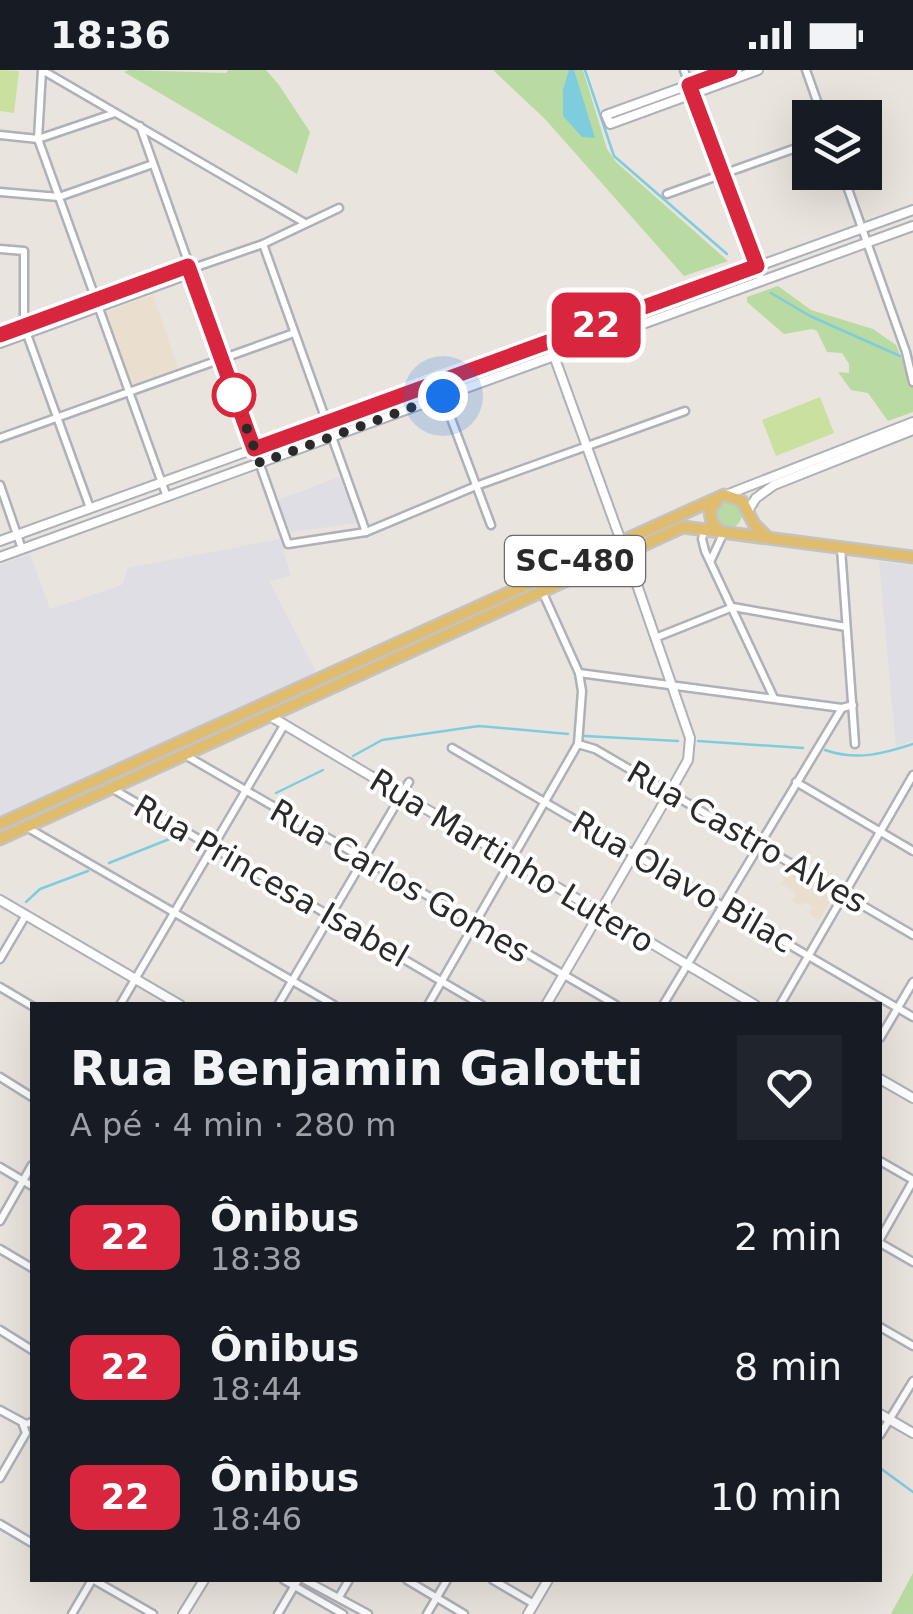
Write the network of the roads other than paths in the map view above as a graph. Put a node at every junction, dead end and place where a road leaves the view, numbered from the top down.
1 (42, 70) edge
2 (684, 70) edge
3 (758, 70) edge
4 (806, 70) edge
5 (736, 72) edge
6 (691, 89) junction
7 (816, 100) edge
8 (116, 112) junction
9 (608, 119) dead end
10 (140, 126) junction
11 (0, 135) edge
12 (38, 139) junction
13 (792, 149) edge
14 (153, 164) junction
15 (722, 174) junction
16 (848, 190) edge
17 (0, 192) edge
18 (667, 194) dead end
19 (60, 197) junction
20 (339, 208) dead end
21 (913, 210) edge
22 (305, 223) junction
23 (913, 226) edge
24 (862, 228) junction
25 (867, 243) junction
26 (263, 244) junction
27 (0, 249) edge
28 (757, 266) junction
29 (190, 270) junction
30 (738, 273) junction
31 (762, 281) junction
32 (743, 288) junction
33 (98, 303) junction
34 (653, 304) junction
35 (632, 312) junction
36 (658, 318) junction
37 (638, 326) junction
38 (25, 330) junction
39 (294, 332) junction
40 (0, 335) edge
41 (548, 342) junction
42 (0, 343) edge
43 (554, 356) junction
44 (221, 357) junction
45 (913, 382) edge
46 (129, 390) junction
47 (443, 396) junction
48 (685, 412) dead end
49 (56, 416) junction
50 (326, 422) junction
51 (913, 422) edge
52 (913, 430) edge
53 (332, 437) junction
54 (0, 438) edge
55 (586, 448) junction
56 (254, 449) junction
57 (260, 463) junction
58 (803, 468) junction
59 (162, 482) junction
60 (0, 485) edge
61 (476, 486) junction
62 (167, 497) junction
63 (721, 497) junction
64 (90, 508) junction
65 (747, 512) junction
66 (710, 517) junction
67 (491, 525) dead end
68 (705, 529) junction
69 (366, 532) junction
70 (728, 532) junction
71 (16, 535) junction
72 (767, 538) junction
73 (621, 540) junction
74 (0, 541) edge
75 (841, 547) junction
76 (22, 549) junction
77 (626, 553) junction
78 (0, 557) edge
79 (913, 558) edge
80 (710, 561) junction
81 (536, 579) junction
82 (542, 592) junction
83 (734, 607) junction
84 (846, 627) junction
85 (656, 638) junction
86 (353, 662) junction
87 (579, 672) junction
88 (358, 676) junction
89 (672, 684) junction
90 (774, 697) junction
91 (263, 704) junction
92 (853, 704) junction
93 (842, 708) junction
94 (270, 716) junction
95 (284, 727) junction
96 (578, 744) junction
97 (856, 744) dead end
98 (452, 748) dead end
99 (162, 750) junction
100 (186, 755) junction
101 (143, 774) junction
102 (913, 775) edge
103 (410, 782) dead end
104 (796, 782) junction
105 (112, 788) junction
106 (246, 790) junction
107 (670, 792) junction
108 (401, 796) junction
109 (548, 802) junction
110 (0, 824) edge
111 (26, 827) junction
112 (880, 832) junction
113 (0, 839) edge
114 (759, 844) junction
115 (213, 846) junction
116 (913, 851) edge
117 (634, 853) junction
118 (364, 860) junction
119 (512, 862) junction
120 (844, 894) junction
121 (0, 900) edge
122 (722, 906) junction
123 (175, 911) junction
124 (600, 913) junction
125 (26, 916) junction
126 (331, 916) junction
127 (475, 925) junction
128 (913, 935) edge
129 (809, 956) junction
130 (0, 959) edge
131 (686, 964) junction
132 (562, 976) junction
133 (135, 979) junction
134 (292, 980) junction
135 (442, 981) junction
136 (913, 982) edge
137 (0, 987) edge
138 (122, 1002) edge
139 (175, 1002) edge
140 (280, 1002) edge
141 (329, 1002) edge
142 (430, 1002) edge
143 (477, 1002) edge
144 (548, 1002) edge
145 (610, 1002) edge
146 (665, 1002) edge
147 (750, 1002) edge
148 (782, 1002) edge
149 (30, 1005) edge
150 (898, 1008) junction
151 (913, 1016) edge
152 (882, 1035) edge
153 (0, 1077) edge
154 (882, 1080) edge
155 (30, 1096) edge
156 (913, 1098) edge
157 (882, 1162) edge
158 (0, 1167) edge
159 (30, 1169) edge
160 (24, 1181) junction
161 (913, 1181) edge
162 (30, 1185) edge
163 (0, 1220) edge
164 (882, 1237) edge
165 (882, 1242) edge
166 (0, 1249) edge
167 (913, 1262) edge
168 (30, 1267) edge
169 (882, 1327) edge
170 (0, 1330) edge
171 (913, 1346) edge
172 (30, 1349) edge
173 (913, 1381) edge
174 (0, 1410) edge
175 (882, 1415) edge
176 (889, 1419) junction
177 (30, 1426) edge
178 (882, 1431) edge
179 (913, 1433) edge
180 (0, 1478) edge
181 (0, 1524) edge
182 (30, 1542) edge
183 (92, 1582) edge
184 (97, 1582) edge
185 (203, 1582) edge
186 (299, 1582) edge
187 (348, 1582) edge
188 (410, 1582) edge
189 (446, 1582) edge
190 (497, 1582) edge
191 (547, 1582) edge
192 (340, 1598) junction
193 (436, 1598) junction
194 (534, 1604) junction
195 (72, 1614) edge
196 (153, 1614) edge
197 (182, 1614) edge
198 (278, 1614) edge
199 (344, 1614) edge
200 (368, 1614) edge
201 (427, 1614) edge
202 (464, 1614) edge
203 (528, 1614) edge

1 - 8 street
1 - 12 street
2 - 6 street
3 - 5 street
4 - 7 street
5 - 6 street
6 - 9 street
6 - 15 street
8 - 10 street
8 - 12 street
10 - 14 street
10 - 22 street
11 - 12 street
12 - 19 street
13 - 15 street
14 - 19 street
14 - 29 street
15 - 18 street
15 - 28 street
16 - 24 street
17 - 19 street
19 - 33 street
20 - 22 street
21 - 24 street
22 - 26 street
23 - 25 street
24 - 25 street
24 - 28 street
25 - 31 street
25 - 45 street
26 - 29 street
26 - 39 street
27 - 38 street
28 - 30 street
28 - 31 street
29 - 33 street
29 - 44 street
30 - 32 street
30 - 34 street
31 - 32 street
32 - 36 street
33 - 38 street
33 - 46 street
34 - 35 street
34 - 36 street
35 - 37 street
35 - 41 street
36 - 37 street
37 - 43 street
38 - 40 street
38 - 42 street
38 - 49 street
39 - 44 street
39 - 50 street
41 - 43 street
41 - 50 street
43 - 47 street
43 - 55 street
44 - 46 street
44 - 56 street
46 - 49 street
46 - 59 street
47 - 53 street
47 - 61 street
48 - 55 street
49 - 54 street
49 - 64 street
50 - 53 street
50 - 56 street
51 - 58 street
52 - 58 street
53 - 57 street
53 - 69 street
55 - 61 street
55 - 73 street
56 - 57 street
56 - 59 street
57 - 62 street
57 - 69 street
58 - 63 street
58 - 65 street
59 - 62 street
59 - 64 street
60 - 71 street
61 - 67 street
61 - 69 street
62 - 76 street
63 - 65 main road
63 - 66 main road
63 - 73 main road, SC-480
64 - 71 street
65 - 70 main road
65 - 72 main road
66 - 68 street
66 - 70 main road
68 - 70 main road, SC-480
68 - 77 main road, SC-480
68 - 80 street
70 - 72 main road
70 - 80 street
71 - 74 street
71 - 76 street
72 - 75 main road
73 - 81 main road, SC-480
75 - 79 main road
75 - 84 street
76 - 78 street
77 - 82 main road
77 - 85 street
80 - 83 street
81 - 82 main road
81 - 86 main road, SC-480
82 - 87 street
82 - 88 main road
83 - 84 street
83 - 85 street
83 - 90 street
84 - 92 street
85 - 89 street
86 - 88 main road
86 - 91 main road
87 - 89 street
87 - 96 street
88 - 94 main road
89 - 90 street
89 - 107 street
90 - 93 street
91 - 94 main road
91 - 99 main road
92 - 93 street
92 - 97 street
93 - 104 street
94 - 95 street, Rua Martinho Lutero
94 - 100 main road
95 - 106 street
95 - 108 street, Rua Martinho Lutero
96 - 107 street, Rua Castro Alves
96 - 109 street
98 - 109 street, Rua Olavo Bilac
99 - 101 main road
99 - 110 main road
100 - 101 main road
100 - 106 street, Rua Carlos Gomes
101 - 105 main road
102 - 112 street
103 - 108 street
104 - 112 street
104 - 114 street
105 - 111 main road
105 - 115 street, Rua Princesa Isabel
106 - 115 street
106 - 118 street, Rua Carlos Gomes
107 - 114 street, Rua Castro Alves
107 - 117 street
108 - 118 street
108 - 119 street, Rua Martinho Lutero
109 - 117 street, Rua Olavo Bilac
109 - 119 street
111 - 113 main road
111 - 123 street
112 - 116 street
112 - 120 street
114 - 120 street, Rua Castro Alves
114 - 122 street
115 - 123 street
115 - 126 street, Rua Princesa Isabel
117 - 122 street, Rua Olavo Bilac
117 - 124 street
118 - 126 street
118 - 127 street, Rua Carlos Gomes
119 - 124 street, Rua Martinho Lutero
119 - 127 street
120 - 128 street, Rua Castro Alves
120 - 129 street
121 - 125 street
122 - 129 street, Rua Olavo Bilac
122 - 131 street
123 - 133 street
123 - 134 street
124 - 131 street, Rua Martinho Lutero
124 - 132 street
125 - 130 street
125 - 133 street
126 - 134 street
126 - 135 street, Rua Princesa Isabel
127 - 132 street, Rua Carlos Gomes
127 - 135 street
129 - 148 street
129 - 150 street, Rua Olavo Bilac
131 - 146 street
131 - 147 street, Rua Martinho Lutero
132 - 144 street
132 - 145 street, Rua Carlos Gomes
133 - 138 street
133 - 139 street
134 - 140 street
134 - 141 street
135 - 142 street
135 - 143 street, Rua Princesa Isabel
136 - 150 street
137 - 149 street
150 - 151 street, Rua Olavo Bilac
150 - 152 street
153 - 155 street
154 - 156 street
157 - 161 street
158 - 160 street
159 - 160 street
160 - 162 street
160 - 163 street
161 - 164 street
165 - 167 street
166 - 168 street
169 - 171 street
170 - 172 street
173 - 176 street
174 - 177 street
175 - 176 street
176 - 178 street
176 - 179 street
177 - 180 street
181 - 182 street
183 - 195 street
184 - 196 street
185 - 197 street
186 - 192 street
186 - 198 street
186 - 199 street
187 - 192 street
188 - 193 street
189 - 193 street
190 - 194 street
191 - 194 street
192 - 200 street
193 - 201 street
193 - 202 street
194 - 203 street

